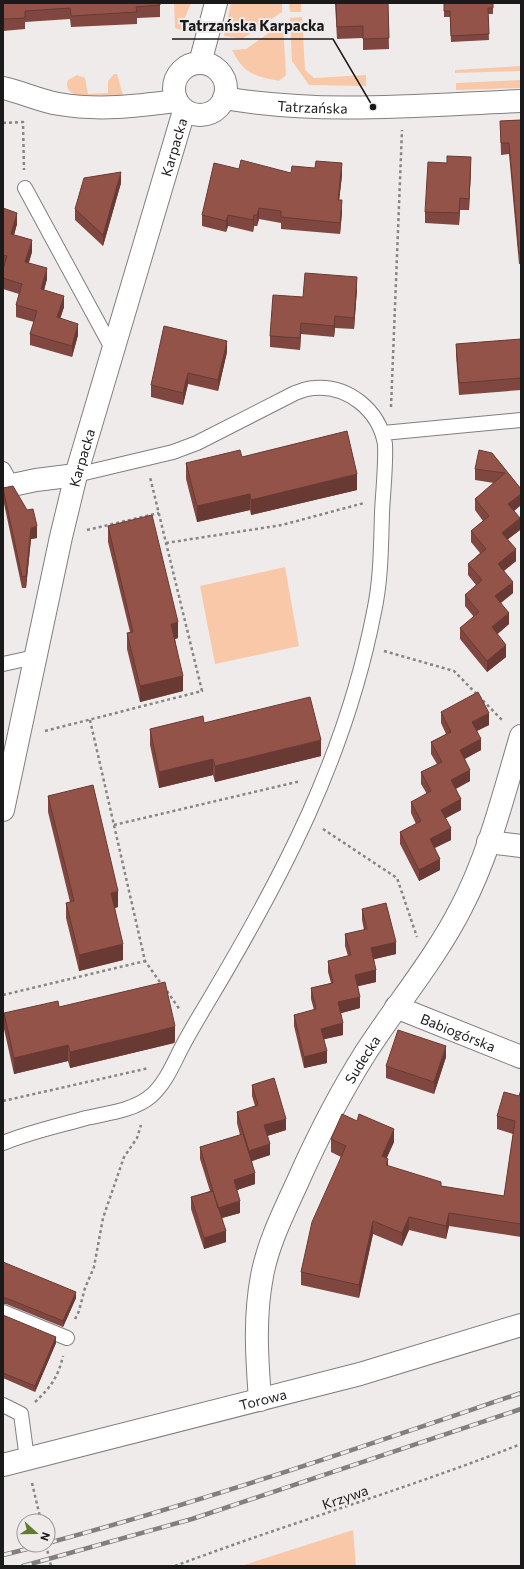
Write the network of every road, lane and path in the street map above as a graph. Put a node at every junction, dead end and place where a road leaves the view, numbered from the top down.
1 (216, 3) edge
2 (200, 63) junction
3 (3, 88) edge
4 (224, 98) junction
5 (521, 101) edge
6 (403, 105) junction
7 (180, 106) junction
8 (3, 124) edge
9 (25, 188) joint
10 (113, 350) junction
11 (521, 420) edge
12 (387, 433) junction
13 (146, 458) junction
14 (76, 475) junction
15 (6, 480) edge
16 (383, 498) junction
17 (159, 513) junction
18 (61, 537) junction
19 (166, 543) junction
20 (366, 646) junction
21 (35, 657) junction
22 (3, 664) edge
23 (90, 720) junction
24 (521, 737) edge
25 (18, 738) junction
26 (326, 775) junction
27 (3, 810) edge
28 (307, 818) junction
29 (114, 825) junction
30 (488, 842) junction
31 (521, 846) edge
32 (145, 961) junction
33 (426, 964) junction
34 (3, 995) edge
35 (396, 1007) junction
36 (193, 1028) junction
37 (521, 1057) edge
38 (156, 1066) dead end
39 (149, 1098) junction
40 (3, 1101) edge
41 (3, 1143) edge
42 (3, 1312) edge
43 (521, 1325) edge
44 (67, 1338) junction
45 (260, 1400) junction
46 (3, 1406) edge
47 (21, 1414) junction
48 (521, 1444) edge
49 (27, 1459) junction
50 (3, 1465) edge
51 (39, 1513) edge
52 (48, 1553) edge
53 (51, 1566) edge
54 (175, 1566) edge

1 - 2 street
2 - 4 street
2 - 7 street
3 - 7 street
4 - 6 street, Tatrzańska
4 - 7 street
5 - 6 street, Tatrzańska
6 - 12 path
7 - 10 street, Karpacka
8 - 9 path
9 - 10 lane
10 - 14 street, Karpacka
11 - 12 lane
12 - 13 lane
12 - 16 lane
13 - 14 lane
13 - 17 path
14 - 15 street
14 - 18 street, Karpacka
16 - 19 path
16 - 20 lane
17 - 18 path
17 - 19 path
18 - 21 street, Karpacka
19 - 23 path
20 - 24 path
20 - 26 lane
21 - 22 lane
21 - 25 street, Karpacka
23 - 25 path
23 - 29 path
24 - 30 street, Sudecka
25 - 27 street, Karpacka
26 - 28 lane
26 - 29 path
28 - 33 path
28 - 36 lane
29 - 32 path
30 - 31 street
30 - 33 street, Sudecka
32 - 34 path
32 - 36 path
33 - 35 street, Sudecka
35 - 37 street, Babiogórska
35 - 45 street, Sudecka
36 - 39 lane
38 - 40 path
39 - 41 lane
39 - 44 path
42 - 44 lane
43 - 45 street, Torowa
44 - 47 path
45 - 49 street, Torowa
46 - 47 lane
47 - 49 lane
48 - 54 path, Krzywa
49 - 50 street, Torowa
49 - 51 path
52 - 53 path

